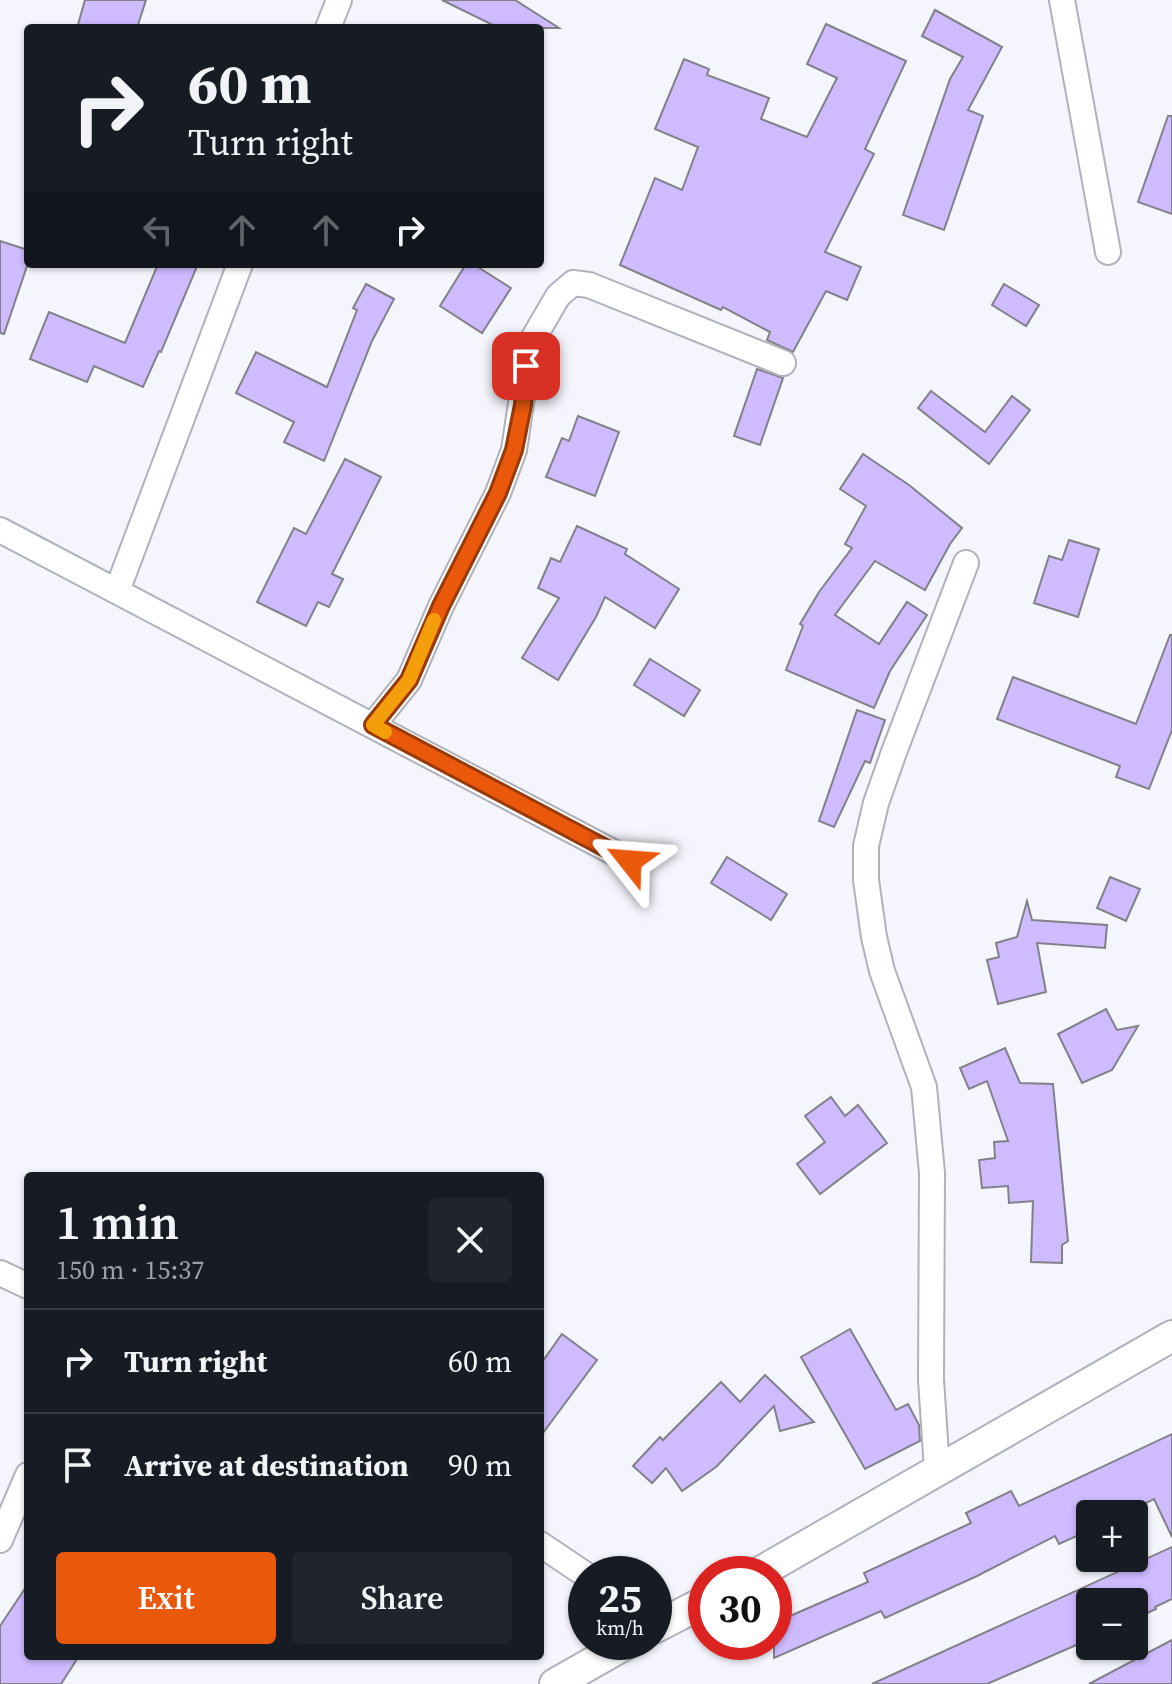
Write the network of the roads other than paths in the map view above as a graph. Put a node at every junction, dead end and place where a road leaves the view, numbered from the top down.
1 (339, 0) edge
2 (1062, 0) edge
3 (330, 24) edge
4 (1108, 252) dead end
5 (238, 268) edge
6 (783, 363) dead end
7 (0, 530) edge
8 (966, 563) dead end
9 (117, 591) junction
10 (373, 725) junction
11 (630, 861) dead end
12 (0, 1273) edge
13 (24, 1284) edge
14 (1172, 1336) edge
15 (937, 1470) junction
16 (24, 1484) edge
17 (0, 1540) edge
18 (544, 1547) edge
19 (792, 1556) edge
20 (568, 1563) edge
21 (597, 1660) edge
22 (555, 1684) edge

1 - 3 street
2 - 4 street
5 - 9 street
6 - 10 street
7 - 9 street
8 - 15 street
9 - 10 street
10 - 11 street
12 - 13 street
14 - 15 street
15 - 19 street
16 - 17 street
18 - 20 street
21 - 22 street

